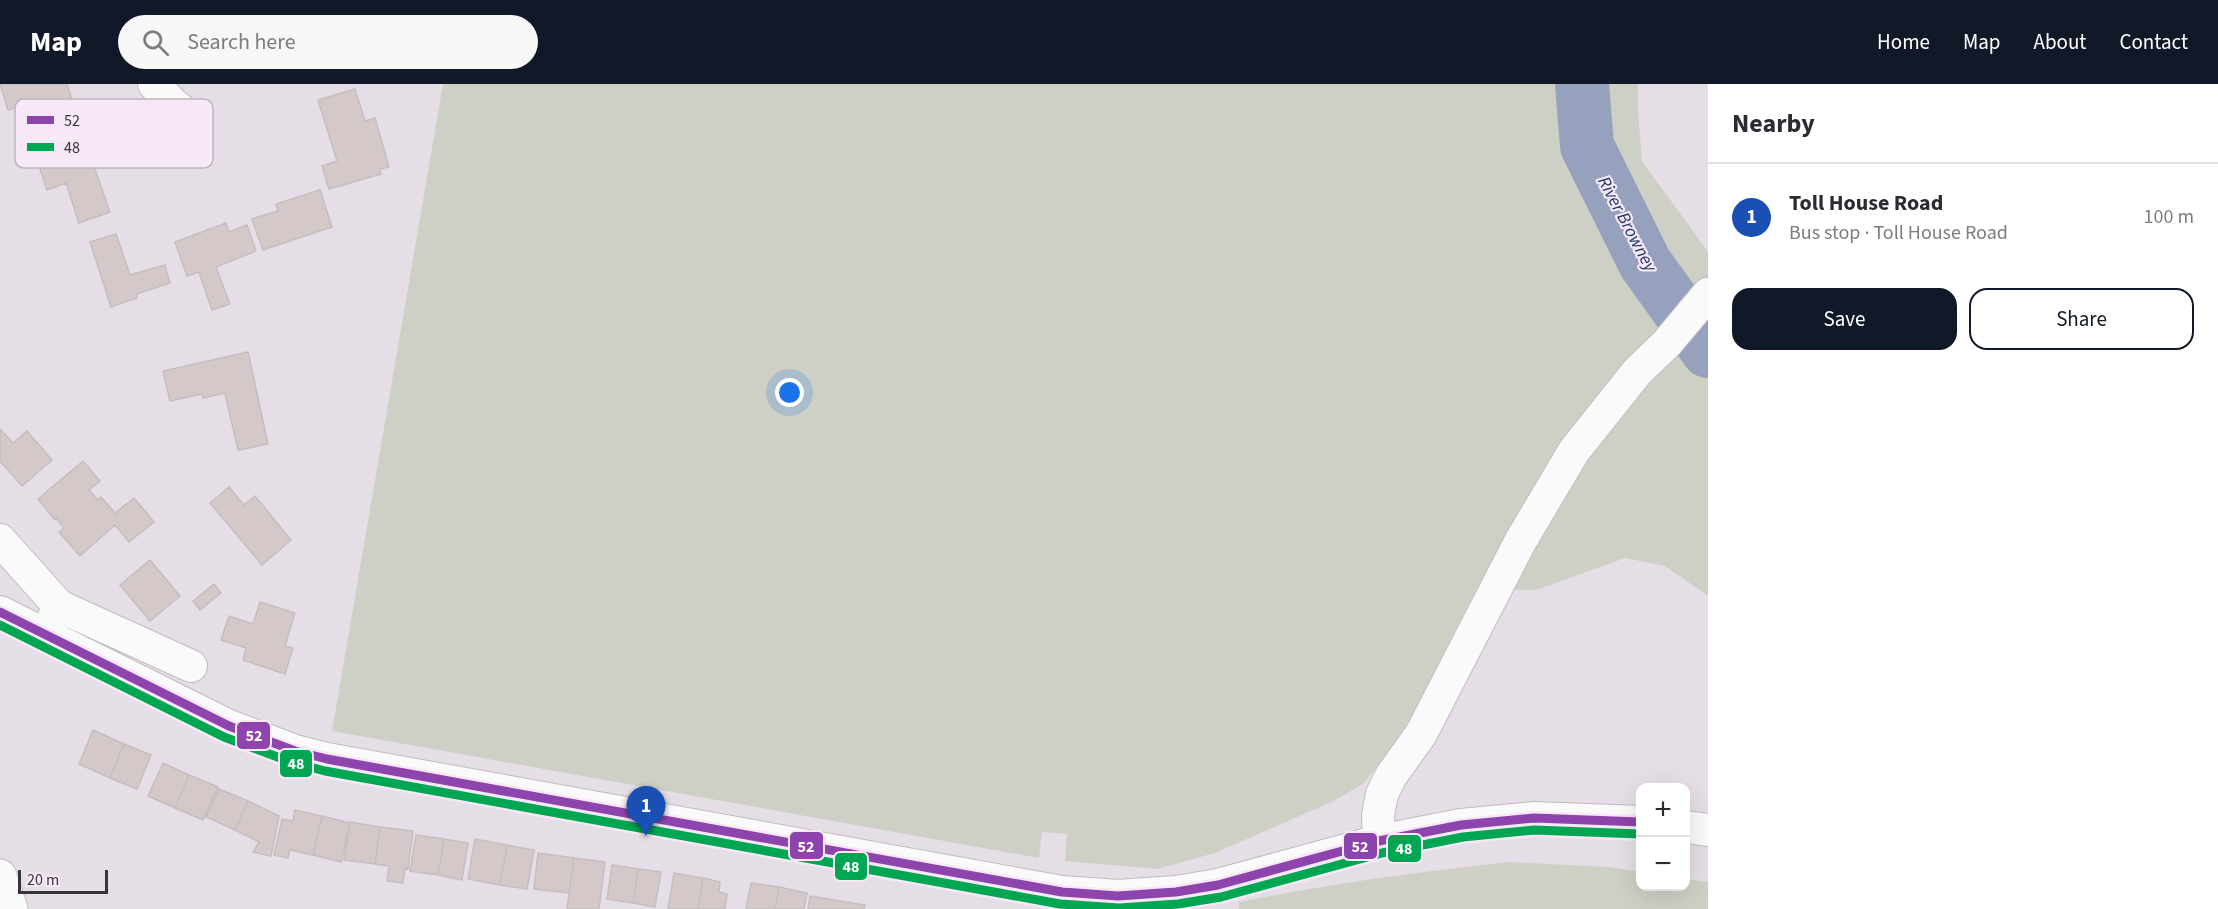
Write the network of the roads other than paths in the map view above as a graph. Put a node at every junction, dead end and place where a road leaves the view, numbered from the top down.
1 (154, 84) edge
2 (168, 99) edge
3 (1701, 303) edge
4 (0, 540) edge
5 (59, 606) junction
6 (18, 628) edge
7 (191, 666) dead end
8 (1636, 822) edge
9 (1690, 828) edge
10 (1708, 830) edge
11 (1379, 841) junction
12 (0, 876) edge
13 (1218, 897) edge
14 (11, 909) edge

1 - 2 street
3 - 11 street
4 - 5 street
5 - 6 street
5 - 7 street
6 - 13 street
8 - 11 street
9 - 10 street
11 - 13 street
12 - 14 highway

